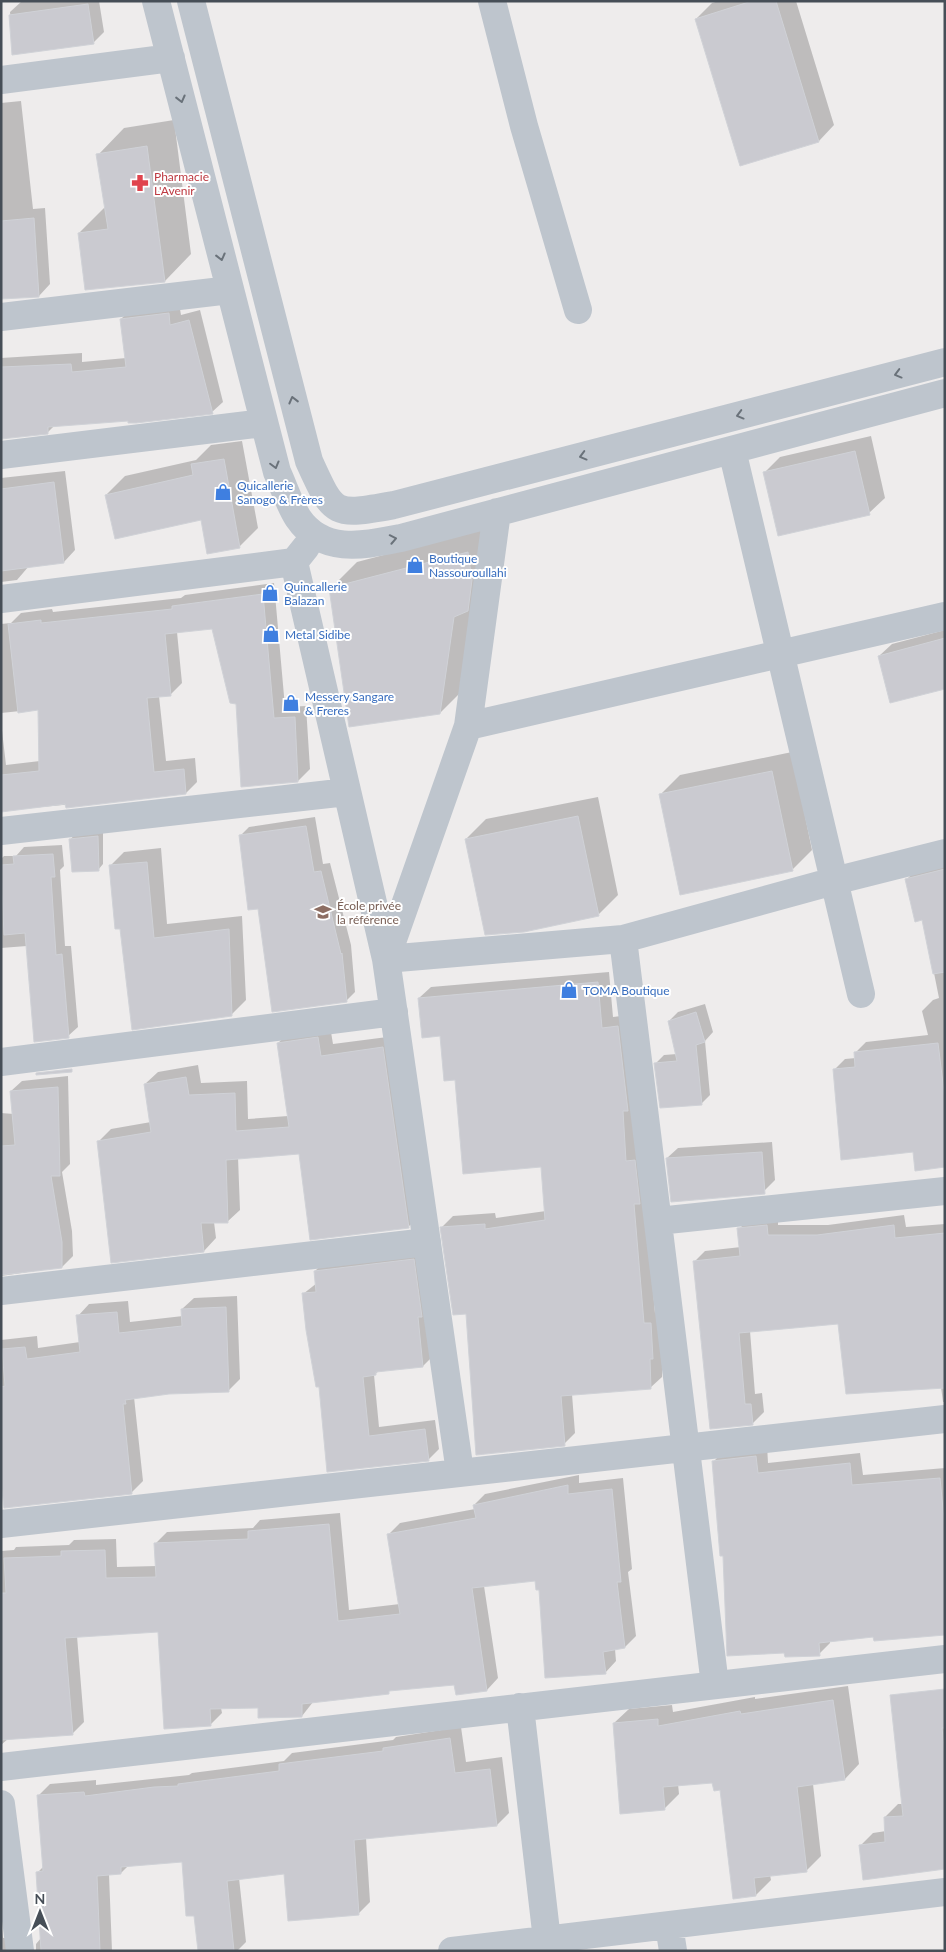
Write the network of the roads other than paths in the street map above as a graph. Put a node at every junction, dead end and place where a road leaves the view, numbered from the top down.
1 (156, 1) edge
2 (191, 1) edge
3 (492, 1) edge
4 (170, 58) junction
5 (1, 80) edge
6 (230, 290) junction
7 (578, 310) dead end
8 (1, 317) edge
9 (945, 362) edge
10 (945, 393) edge
11 (264, 423) junction
12 (732, 450) junction
13 (1, 455) edge
14 (334, 506) junction
15 (497, 512) junction
16 (315, 536) junction
17 (294, 562) junction
18 (1, 599) edge
19 (945, 616) edge
20 (780, 653) junction
21 (468, 726) junction
22 (347, 792) junction
23 (1, 831) edge
24 (945, 853) edge
25 (834, 880) junction
26 (623, 938) junction
27 (386, 958) junction
28 (861, 994) dead end
29 (394, 1012) junction
30 (1, 1062) edge
31 (945, 1192) edge
32 (658, 1221) junction
33 (427, 1242) junction
34 (1, 1291) edge
35 (945, 1419) edge
36 (687, 1447) junction
37 (460, 1472) junction
38 (1, 1524) edge
39 (945, 1659) edge
40 (715, 1685) junction
41 (520, 1707) junction
42 (1, 1766) edge
43 (1, 1804) edge
44 (945, 1892) edge
45 (671, 1938) edge
46 (547, 1940) junction
47 (20, 1951) edge
48 (452, 1951) edge

1 - 4 street
14 -> 2 street
3 - 7 street
4 - 5 street
4 -> 6 street
6 - 8 street
6 - 11 street
9 -> 14 street
10 - 12 street
11 - 13 street
11 -> 16 street
12 - 15 street
12 - 20 street
14 - 16 street
16 -> 15 street
15 - 21 street
16 - 17 street
17 - 18 street
17 - 22 street
19 - 20 street
20 - 21 street
20 - 25 street
21 - 27 street
22 - 23 street
22 - 27 street
24 - 25 street
25 - 26 street
25 - 28 street
26 - 27 street
26 - 32 street
27 - 29 street
29 - 30 street
29 - 33 street
31 - 32 street
32 - 36 street
33 - 34 street
33 - 37 street
35 - 36 street
36 - 37 street
36 - 40 street
37 - 38 street
39 - 40 street
40 - 41 street
41 - 42 street
41 - 46 street
43 - 47 street
44 - 45 street
45 - 46 street
46 - 48 street

